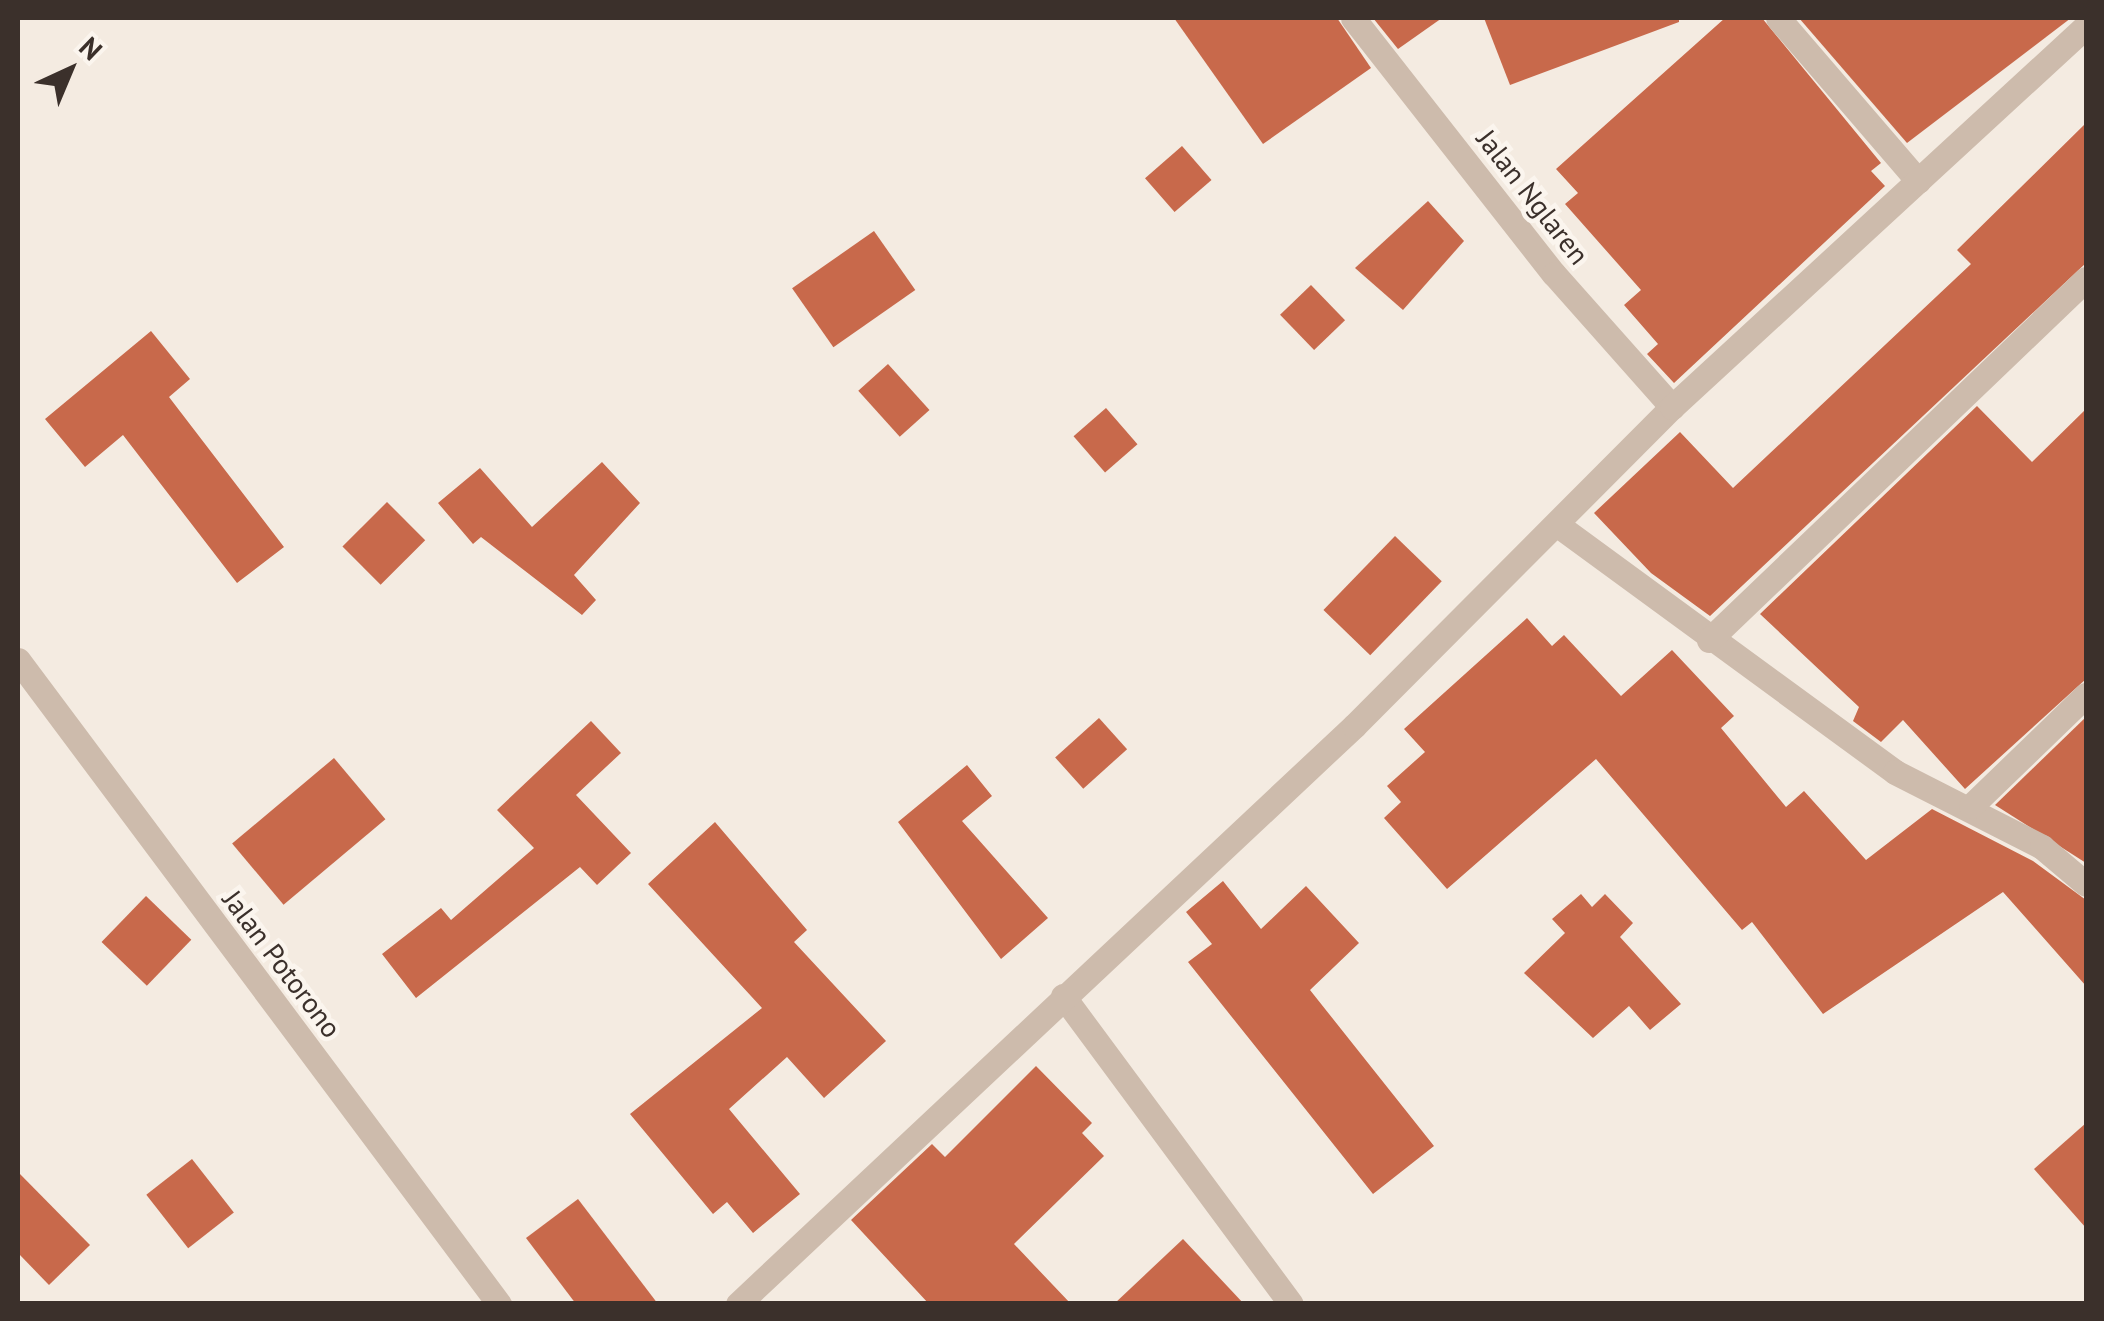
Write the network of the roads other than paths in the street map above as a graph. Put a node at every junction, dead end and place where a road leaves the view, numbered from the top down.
1 (1353, 18) edge
2 (1778, 18) edge
3 (2086, 26) edge
4 (1918, 181) junction
5 (2086, 279) edge
6 (1672, 407) junction
7 (1559, 526) junction
8 (1709, 640) junction
9 (18, 660) edge
10 (2086, 694) edge
11 (1972, 806) junction
12 (2086, 884) edge
13 (1063, 996) junction
14 (498, 1304) edge
15 (738, 1304) edge
16 (1291, 1304) edge

1 - 6 street, Jalan Nglaren
2 - 4 street
3 - 4 street
4 - 6 street
5 - 8 street
6 - 7 street
7 - 8 street
7 - 13 street
8 - 11 street
9 - 14 street, Jalan Potorono
10 - 11 street
11 - 12 street
13 - 15 street
13 - 16 street

